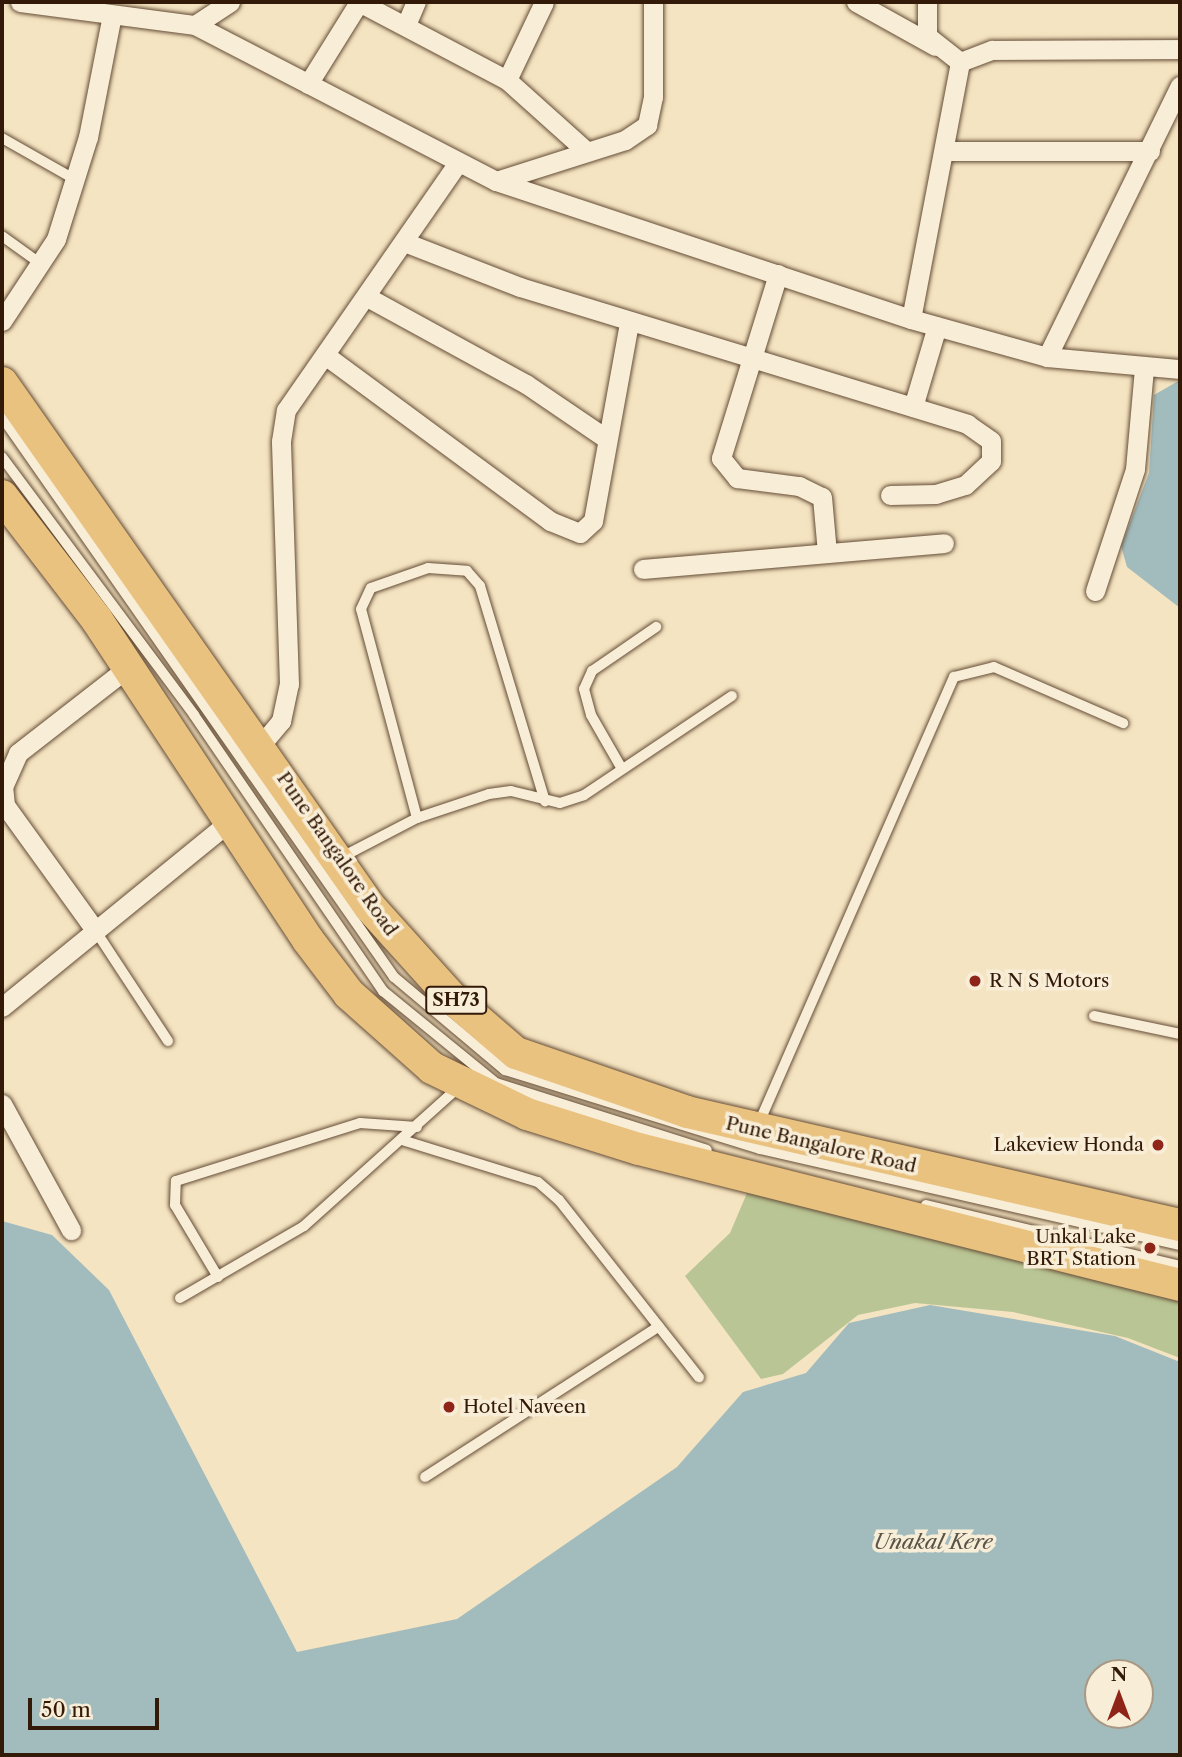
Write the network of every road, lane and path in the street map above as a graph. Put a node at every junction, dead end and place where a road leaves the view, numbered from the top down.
1 (20, 2) edge
2 (230, 2) edge
3 (359, 2) edge
4 (416, 2) edge
5 (544, 2) edge
6 (653, 2) edge
7 (856, 2) edge
8 (928, 2) edge
9 (150, 11) edge
10 (112, 15) junction
11 (195, 25) junction
12 (406, 25) junction
13 (935, 46) junction
14 (1180, 49) edge
15 (960, 62) junction
16 (507, 80) junction
17 (308, 84) junction
18 (1180, 86) edge
19 (2, 138) edge
20 (586, 151) junction
21 (945, 151) junction
22 (1150, 151) junction
23 (457, 164) junction
24 (76, 180) junction
25 (496, 181) junction
26 (2, 236) edge
27 (407, 243) junction
28 (41, 264) junction
29 (778, 274) junction
30 (367, 296) junction
31 (911, 319) junction
32 (2, 321) edge
33 (629, 322) junction
34 (937, 326) junction
35 (325, 355) junction
36 (750, 356) junction
37 (1047, 357) junction
38 (1144, 369) junction
39 (1180, 369) edge
40 (2, 383) edge
41 (913, 407) junction
42 (2, 418) edge
43 (607, 439) junction
44 (2, 457) edge
45 (890, 495) dead end
46 (2, 496) edge
47 (944, 543) dead end
48 (827, 553) junction
49 (643, 569) dead end
50 (1095, 591) dead end
51 (656, 626) dead end
52 (127, 668) junction
53 (732, 696) dead end
54 (1123, 723) dead end
55 (260, 746) junction
56 (622, 769) junction
57 (545, 801) junction
58 (417, 818) junction
59 (228, 823) junction
60 (337, 860) junction
61 (95, 930) junction
62 (2, 1007) edge
63 (1094, 1016) dead end
64 (1180, 1034) edge
65 (168, 1041) dead end
66 (462, 1084) junction
67 (2, 1104) edge
68 (417, 1127) junction
69 (756, 1130) junction
70 (402, 1140) junction
71 (716, 1153) dead end
72 (742, 1160) dead end
73 (808, 1177) dead end
74 (914, 1202) dead end
75 (1180, 1225) edge
76 (71, 1230) dead end
77 (1180, 1245) edge
78 (1180, 1266) edge
79 (218, 1277) junction
80 (1180, 1285) edge
81 (180, 1298) dead end
82 (659, 1326) junction
83 (699, 1377) dead end
84 (425, 1477) dead end

1 - 10 street
2 - 11 street
3 - 12 street
3 - 17 street
4 - 12 street
5 - 16 street
6 - 20 street
7 - 13 street
8 - 13 street
9 - 10 street
9 - 11 street
10 - 24 street
11 - 17 street
12 - 16 street
13 - 15 street
14 - 15 street
15 - 21 street
16 - 20 street
17 - 23 street
18 - 22 street
19 - 24 lane
20 - 25 street
21 - 22 street
21 - 31 street
22 - 37 street
23 - 25 street
23 - 27 street
24 - 28 street
25 - 29 street
26 - 28 lane
27 - 30 street
27 - 33 street
28 - 32 street
29 - 31 street
29 - 36 street
30 - 35 street
30 - 43 street
31 - 34 street
33 - 36 street
33 - 43 street
34 - 37 street
34 - 41 street
35 - 43 street
35 - 55 street
36 - 41 street
36 - 48 street
37 - 38 street
38 - 39 street
38 - 50 street
40 - 55 main road, Pune Bangalore Road / SH73
41 - 45 street
42 - 77 lane
44 - 71 lane
46 - 52 main road
47 - 48 street
48 - 49 street
51 - 56 lane
52 - 59 main road
52 - 61 street
53 - 56 lane
54 - 69 lane
55 - 60 main road, Pune Bangalore Road / SH73
56 - 57 lane
57 - 58 lane
57 - 58 lane
58 - 60 lane
59 - 61 street
59 - 66 main road
60 - 69 main road, Pune Bangalore Road / SH73
61 - 62 street
61 - 65 lane
63 - 64 lane
66 - 68 lane
66 - 80 main road
67 - 76 street
68 - 70 lane
68 - 79 lane
69 - 75 main road, Pune Bangalore Road / SH73
70 - 79 lane
70 - 82 lane
72 - 73 lane
74 - 78 lane
79 - 81 lane
82 - 83 lane
82 - 84 lane

